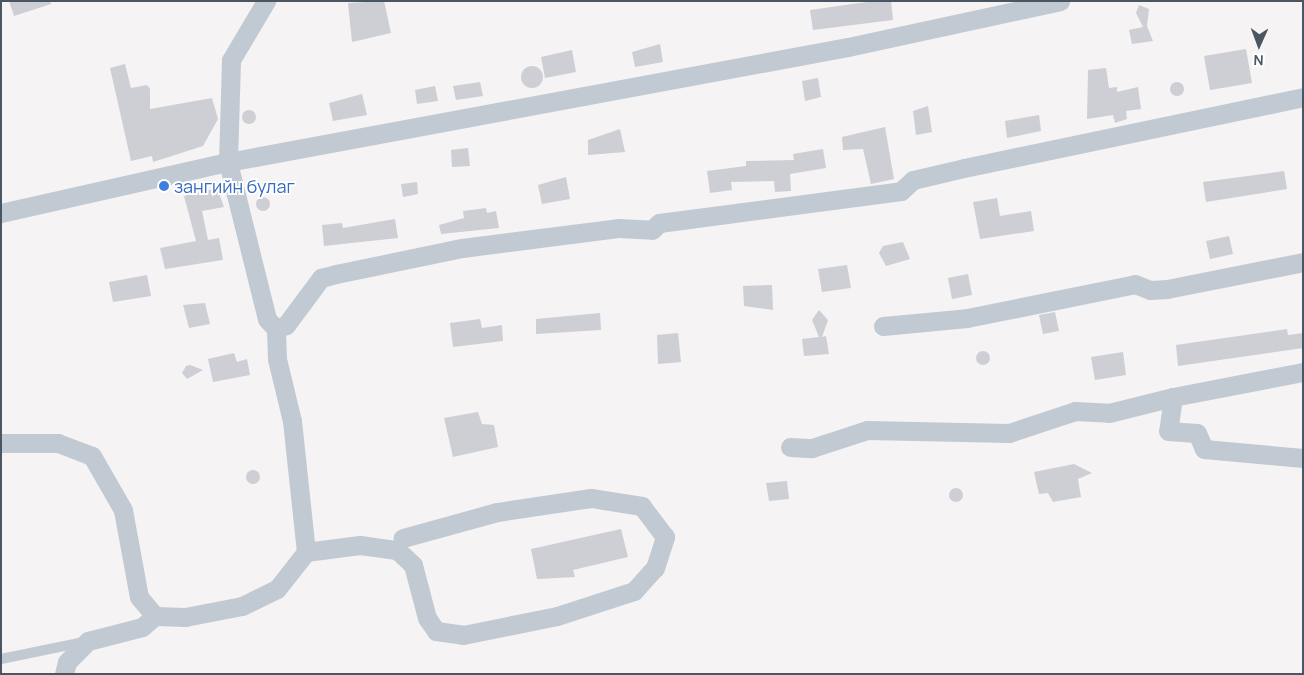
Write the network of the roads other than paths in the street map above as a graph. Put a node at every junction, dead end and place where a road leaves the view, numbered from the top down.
1 (266, 1) edge
2 (1060, 1) edge
3 (1303, 97) edge
4 (228, 162) junction
5 (1, 212) edge
6 (1303, 262) edge
7 (883, 326) dead end
8 (276, 329) junction
9 (1303, 372) edge
10 (1173, 397) junction
11 (1, 443) edge
12 (790, 447) dead end
13 (1303, 458) edge
14 (403, 538) dead end
15 (306, 552) junction
16 (155, 616) junction
17 (88, 641) junction
18 (1, 659) edge
19 (64, 674) edge

1 - 4 street
2 - 4 street
3 - 8 street
4 - 5 street
4 - 8 street
6 - 7 street
8 - 15 street
9 - 10 street
10 - 12 street
10 - 13 street
11 - 16 street
14 - 15 street
15 - 16 street
16 - 17 street
17 - 18 lane
17 - 19 street

